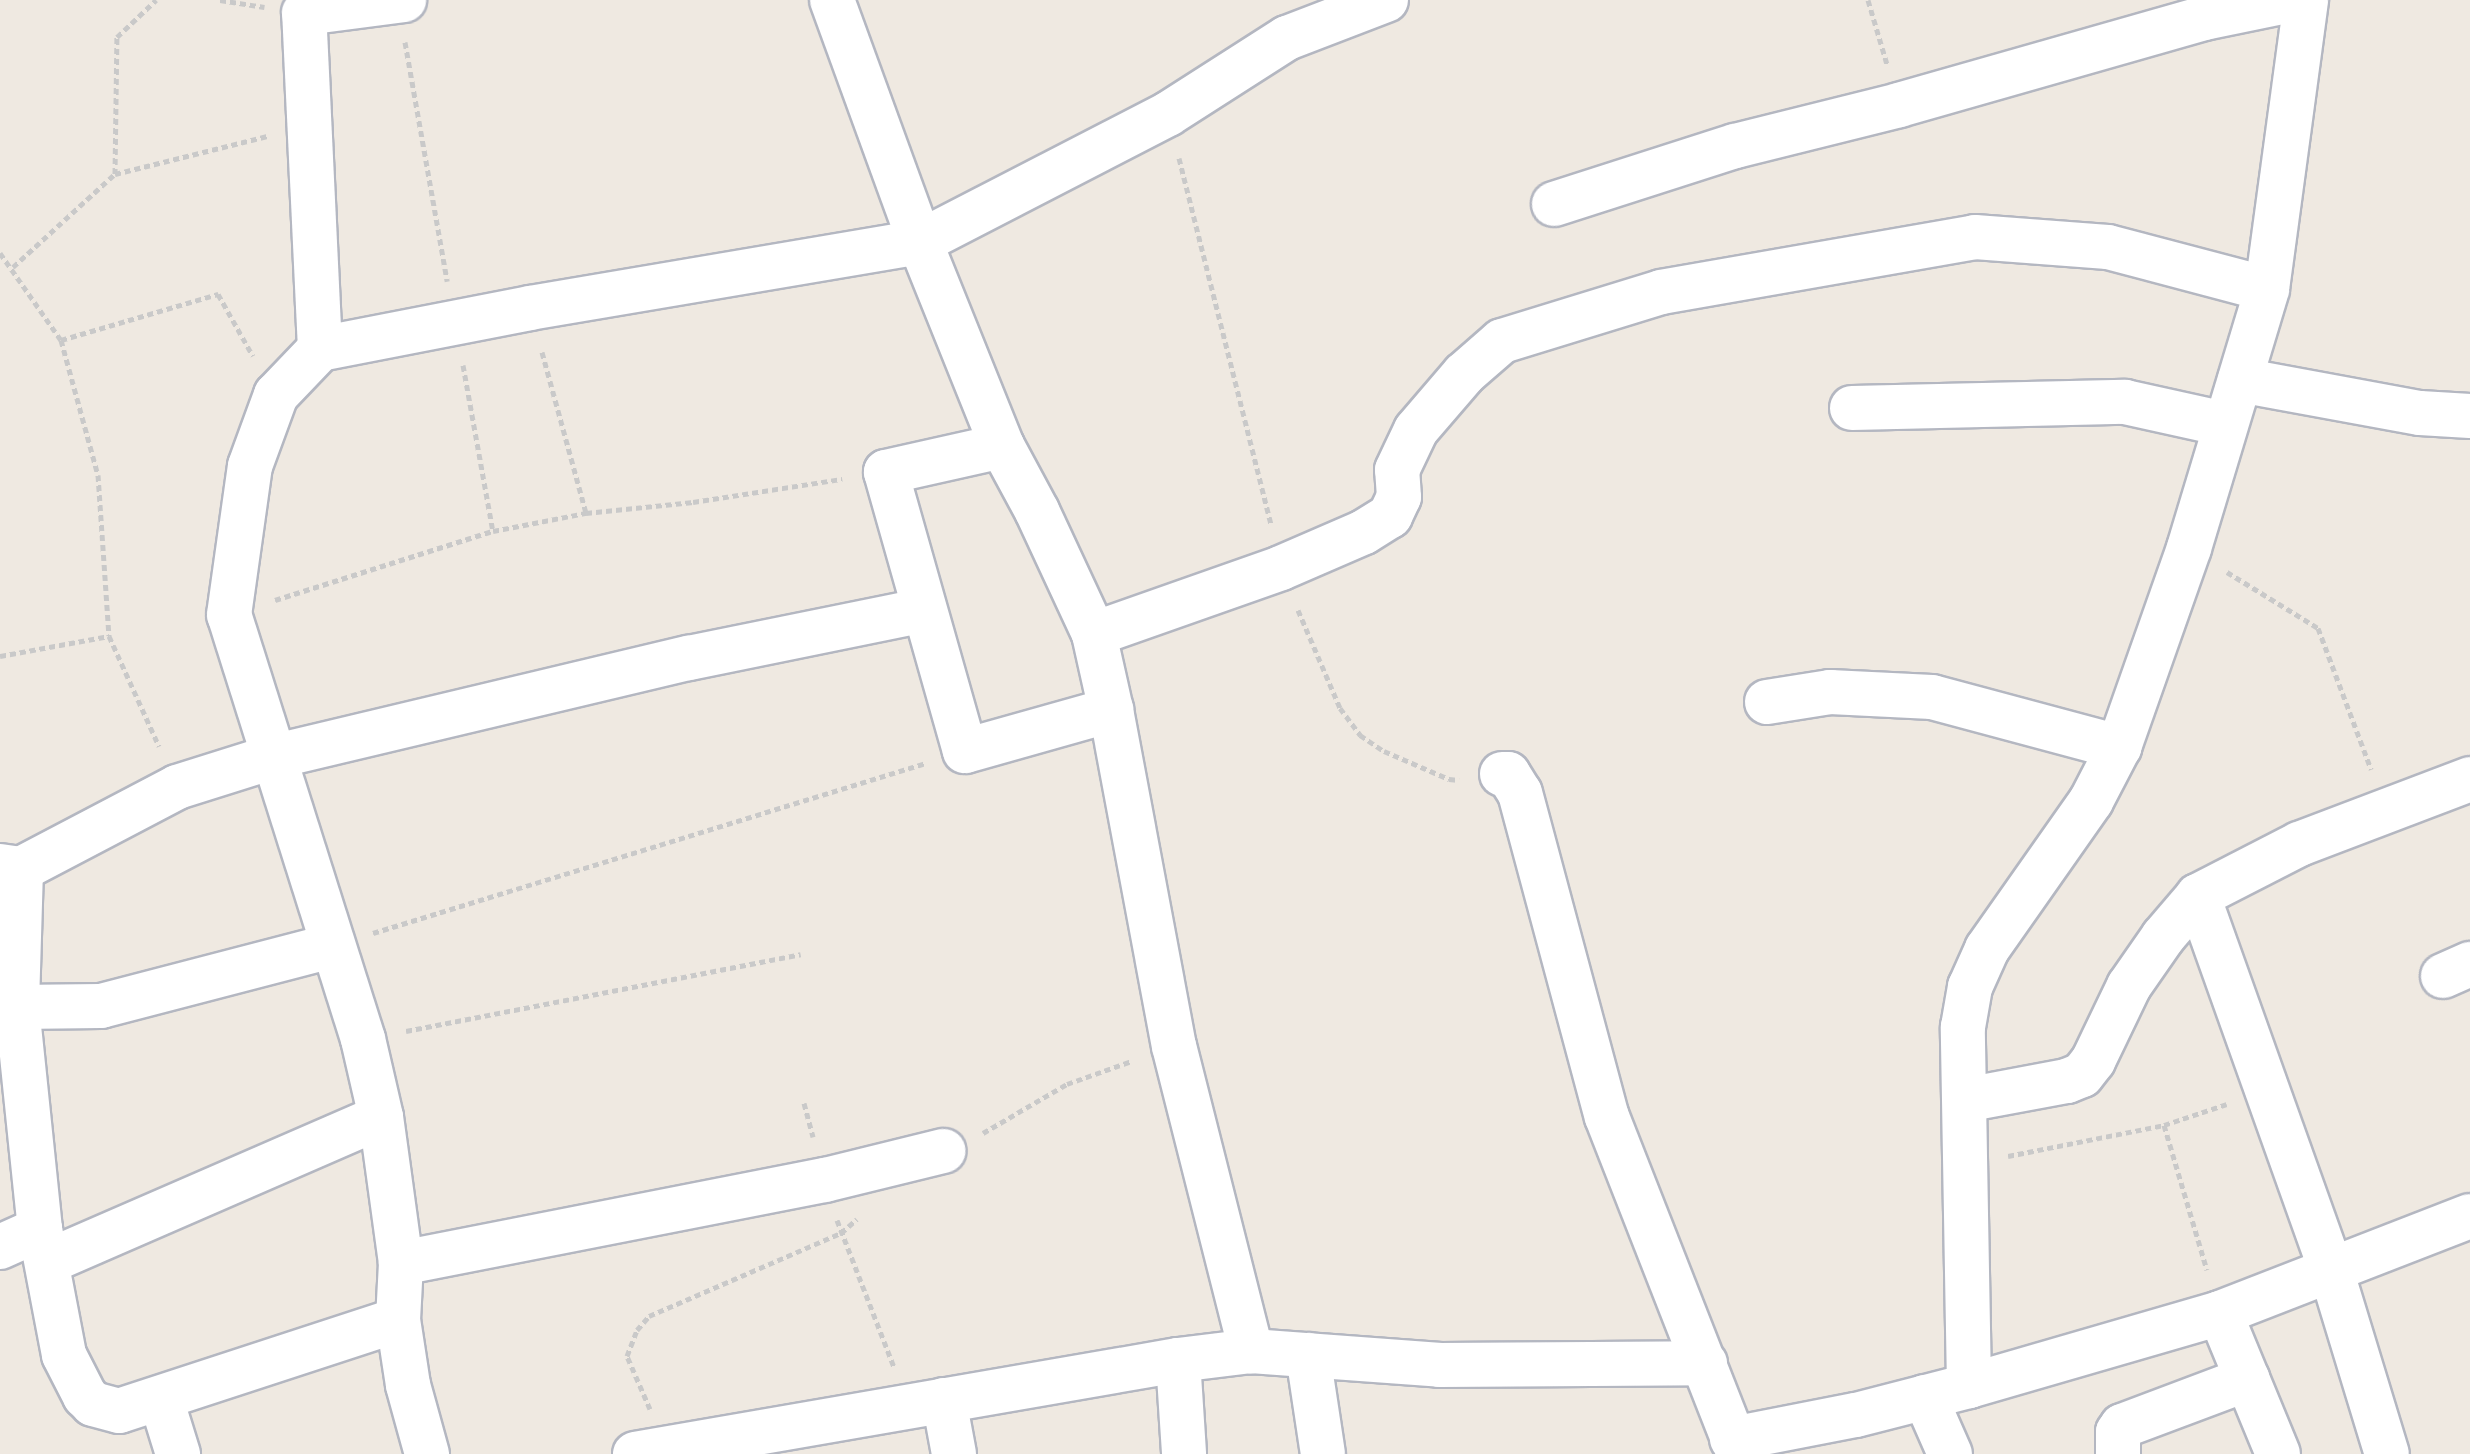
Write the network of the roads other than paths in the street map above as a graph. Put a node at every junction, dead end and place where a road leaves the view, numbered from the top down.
1 (832, 0) edge
2 (1386, 0) edge
3 (2292, 0) edge
4 (2306, 0) edge
5 (400, 1) edge
6 (1554, 204) dead end
7 (920, 242) junction
8 (2267, 289) junction
9 (320, 349) junction
10 (2240, 380) junction
11 (1852, 408) dead end
12 (2470, 416) edge
13 (2225, 424) junction
14 (1002, 446) junction
15 (924, 610) junction
16 (1094, 634) junction
17 (1767, 702) dead end
18 (1111, 710) junction
19 (2119, 747) junction
20 (272, 757) junction
21 (1502, 774) road end
22 (2470, 779) edge
23 (10, 867) edge
24 (2198, 896) junction
25 (331, 946) junction
26 (17, 1007) junction
27 (1965, 1100) junction
28 (381, 1117) junction
29 (943, 1151) road end
30 (2470, 1216) edge
31 (44, 1246) junction
32 (0, 1247) edge
33 (401, 1263) junction
34 (2331, 1270) junction
35 (2220, 1313) junction
36 (398, 1320) junction
37 (1251, 1351) junction
38 (1308, 1355) junction
39 (1178, 1360) junction
40 (1705, 1363) junction
41 (2247, 1379) junction
42 (1969, 1386) junction
43 (1925, 1397) junction
44 (161, 1399) junction
45 (927, 1403) junction
46 (1735, 1446) edge
47 (650, 1451) edge
48 (178, 1454) edge
49 (427, 1454) edge
50 (954, 1454) edge
51 (1184, 1454) edge
52 (1323, 1454) edge
53 (1950, 1454) edge
54 (2118, 1454) edge
55 (2278, 1454) edge
56 (2387, 1454) edge

1 - 7 street
2 - 7 street
3 - 6 street
4 - 8 street
5 - 9 street
7 - 9 street
7 - 14 street
8 - 10 street
8 - 16 street
9 - 20 street
10 - 12 street
10 - 13 street
11 - 13 street
13 - 19 street
14 - 15 street
14 - 16 street
15 - 18 street
15 - 20 street
16 - 18 street
17 - 19 street
18 - 37 street
19 - 27 street
20 - 23 street
20 - 25 street
21 - 40 street
22 - 24 street
23 - 26 street
24 - 27 street
24 - 34 street
25 - 26 street
25 - 28 street
26 - 31 street
27 - 42 street
28 - 31 street
28 - 33 street
29 - 33 street
30 - 34 street
31 - 32 street
31 - 44 street
33 - 36 street
34 - 35 street
34 - 56 street
35 - 41 street
35 - 42 street
36 - 44 street
36 - 49 street
37 - 38 street
37 - 39 street
38 - 40 street
38 - 52 street
39 - 45 street
39 - 51 street
40 - 46 street
41 - 54 street
41 - 55 street
42 - 43 street
43 - 46 street
43 - 53 street
44 - 48 street
45 - 47 street
45 - 50 street

